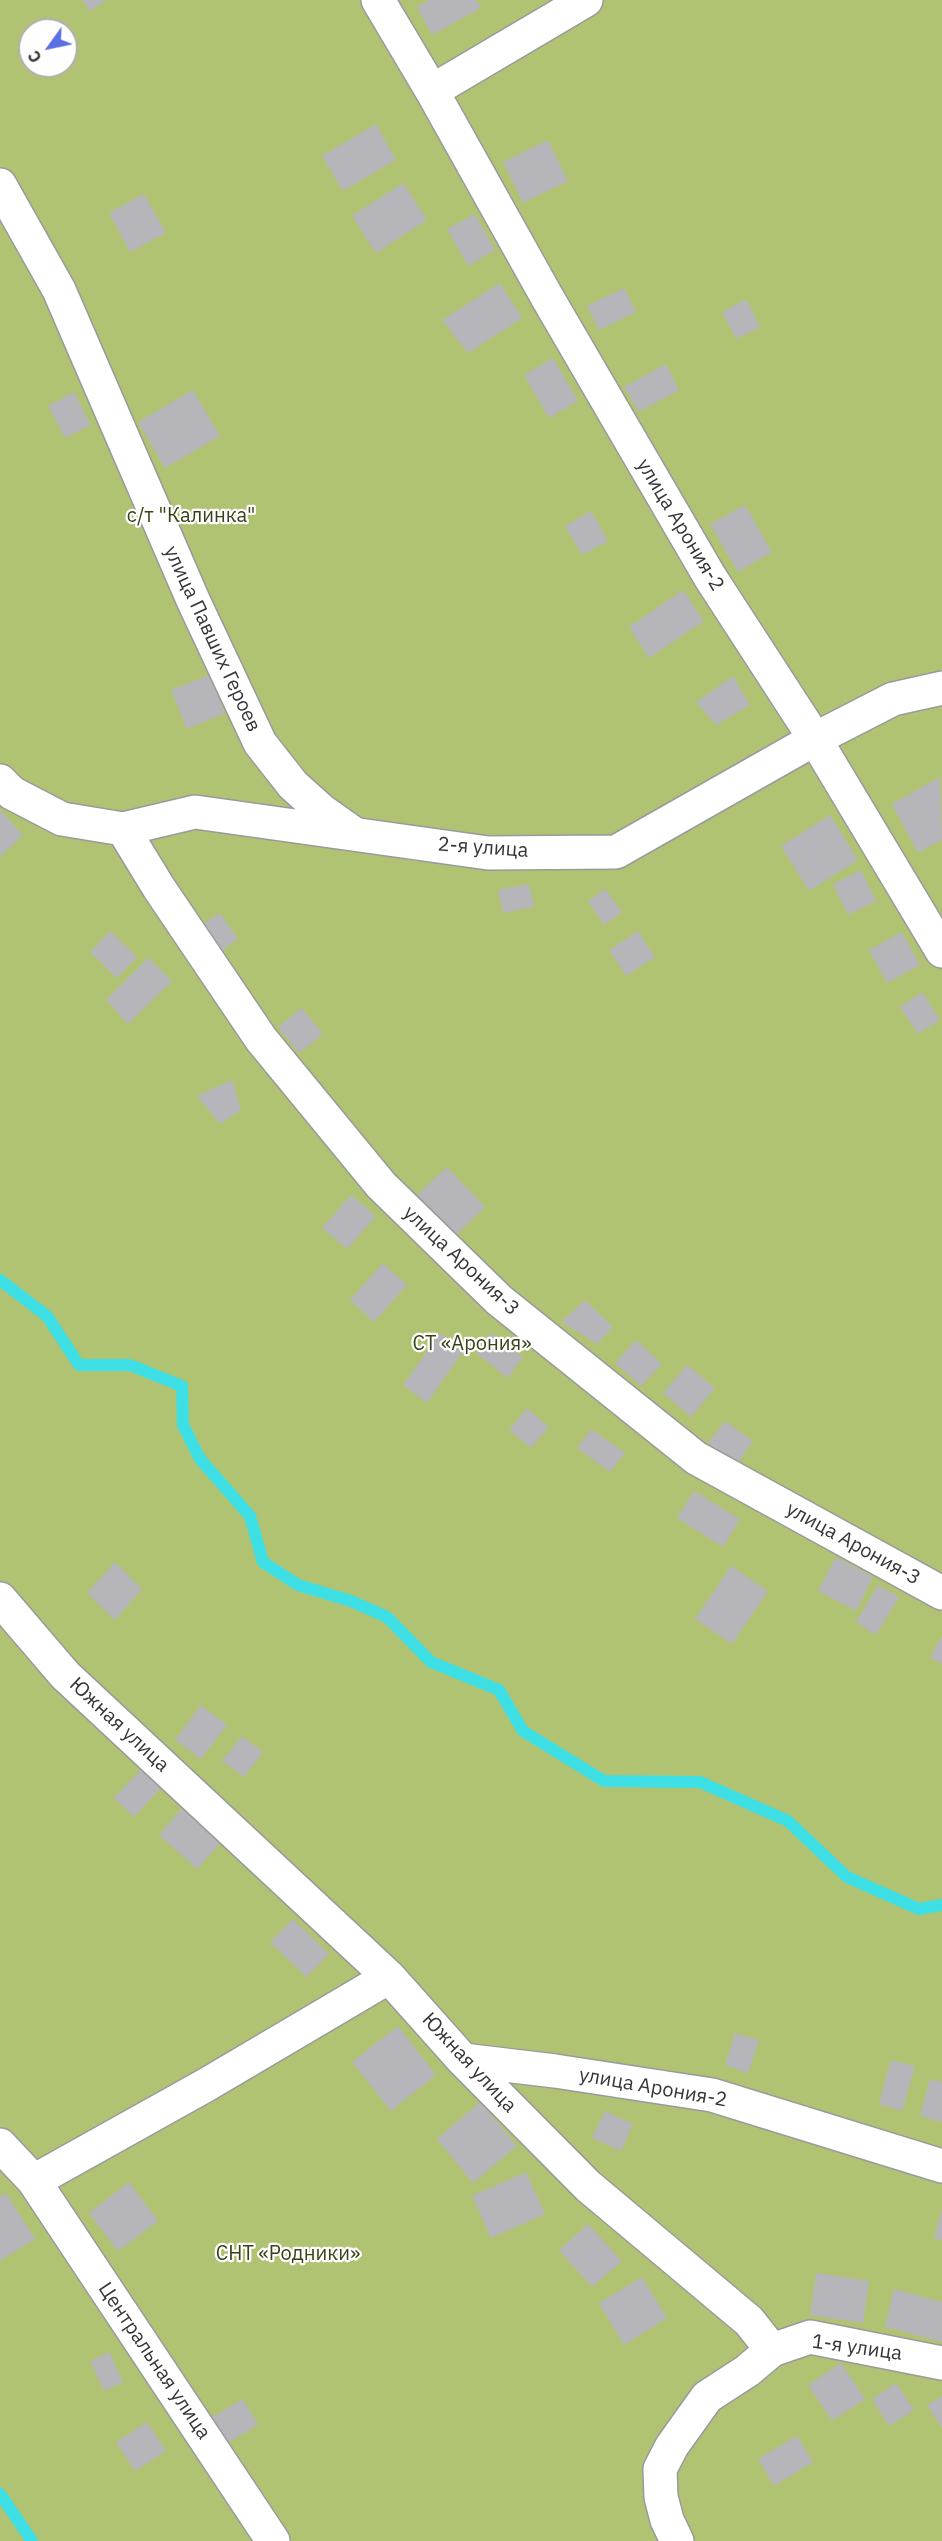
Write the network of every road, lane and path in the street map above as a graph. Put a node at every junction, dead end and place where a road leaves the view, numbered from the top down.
1 (378, 0) edge
2 (586, 0) edge
3 (432, 91) junction
4 (0, 185) edge
5 (942, 688) edge
6 (814, 739) junction
7 (0, 780) edge
8 (123, 829) junction
9 (357, 835) junction
10 (942, 951) edge
11 (942, 1593) edge
12 (0, 1599) edge
13 (389, 1977) junction
14 (463, 2060) junction
15 (0, 2145) edge
16 (942, 2166) edge
17 (34, 2181) junction
18 (749, 2321) junction
19 (810, 2337) junction
20 (772, 2350) junction
21 (942, 2363) edge
22 (273, 2541) edge
23 (677, 2541) edge

1 - 3 street, улица Арония-2
2 - 3 street
3 - 6 street, улица Арония-2
4 - 9 street, улица Павших Героев
5 - 6 street, 2-я улица
6 - 9 street, 2-я улица
6 - 10 street, улица Арония-2
7 - 8 street, 2-я улица
8 - 9 street, 2-я улица
8 - 11 street, улица Арония-3
12 - 13 street, Южная улица
13 - 14 street, Южная улица
13 - 17 street
14 - 16 street, улица Арония-2
14 - 18 street, Южная улица
15 - 17 street, Центральная улица
17 - 22 street, Центральная улица
18 - 19 street
18 - 20 street, Южная улица
19 - 20 street, 1-я улица
19 - 21 street, 1-я улица
20 - 23 street

